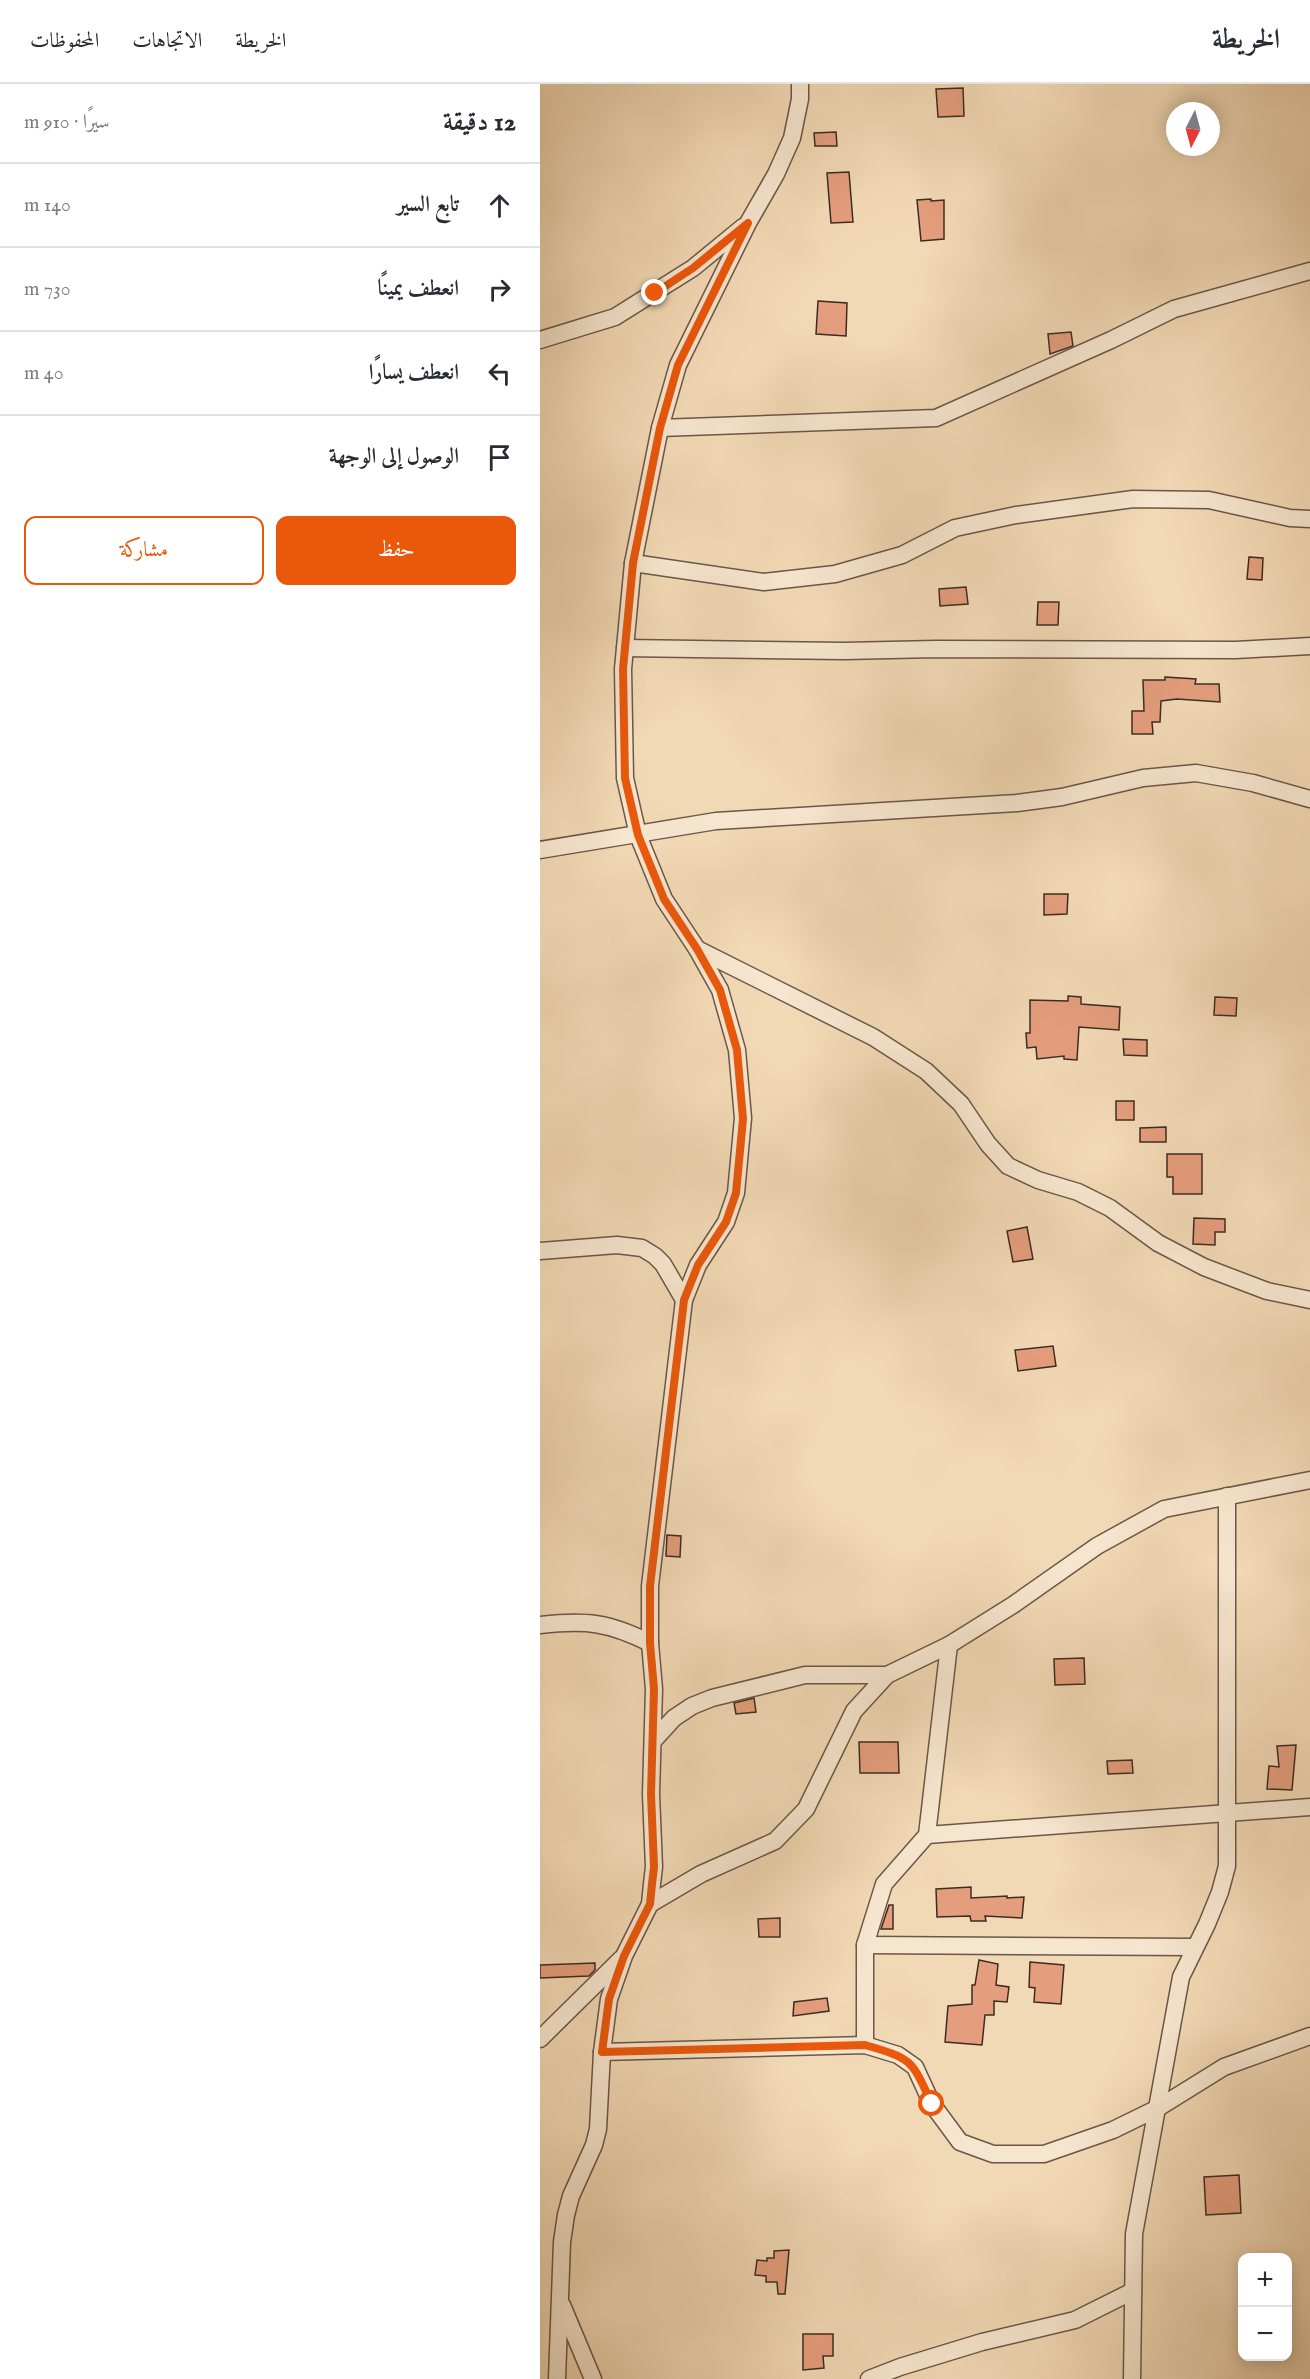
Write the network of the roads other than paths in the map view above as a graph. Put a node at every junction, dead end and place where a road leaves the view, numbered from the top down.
1 (800, 84) edge
2 (748, 223) junction
3 (1310, 271) edge
4 (540, 340) edge
5 (660, 428) junction
6 (1310, 519) edge
7 (633, 563) junction
8 (1310, 646) edge
9 (625, 648) junction
10 (1310, 799) edge
11 (638, 835) junction
12 (540, 850) edge
13 (697, 949) junction
14 (540, 1251) edge
15 (1310, 1299) edge
16 (684, 1300) junction
17 (1310, 1480) edge
18 (1227, 1496) junction
19 (540, 1625) edge
20 (650, 1643) junction
21 (949, 1645) junction
22 (887, 1674) junction
23 (653, 1741) junction
24 (1310, 1807) edge
25 (1227, 1813) junction
26 (927, 1835) junction
27 (650, 1904) junction
28 (865, 1945) junction
29 (1194, 1947) junction
30 (624, 1956) junction
31 (1310, 2036) edge
32 (540, 2039) edge
33 (865, 2045) junction
34 (602, 2052) junction
35 (1158, 2108) junction
36 (1133, 2291) junction
37 (560, 2301) junction
38 (557, 2379) edge
39 (593, 2379) edge
40 (869, 2379) edge
41 (1132, 2379) edge

1 - 2 street
2 - 4 street
2 - 5 street
3 - 5 street
5 - 7 street
6 - 7 street
7 - 9 street
8 - 9 street
9 - 11 street
10 - 11 street
11 - 12 street
11 - 13 street
13 - 15 street
13 - 16 street
14 - 16 street
16 - 20 street
17 - 18 street
18 - 21 street
18 - 25 street
19 - 20 street
20 - 23 street
21 - 22 street
21 - 26 street
22 - 23 street
22 - 27 street
23 - 27 street
24 - 25 street
25 - 26 street
25 - 29 street
26 - 28 street
27 - 30 street
28 - 29 street
28 - 33 street
29 - 35 street
30 - 32 street
30 - 34 street
31 - 35 street
33 - 34 street
33 - 35 street
34 - 37 street
35 - 36 street
36 - 40 street
36 - 41 street
37 - 38 street
37 - 39 street

